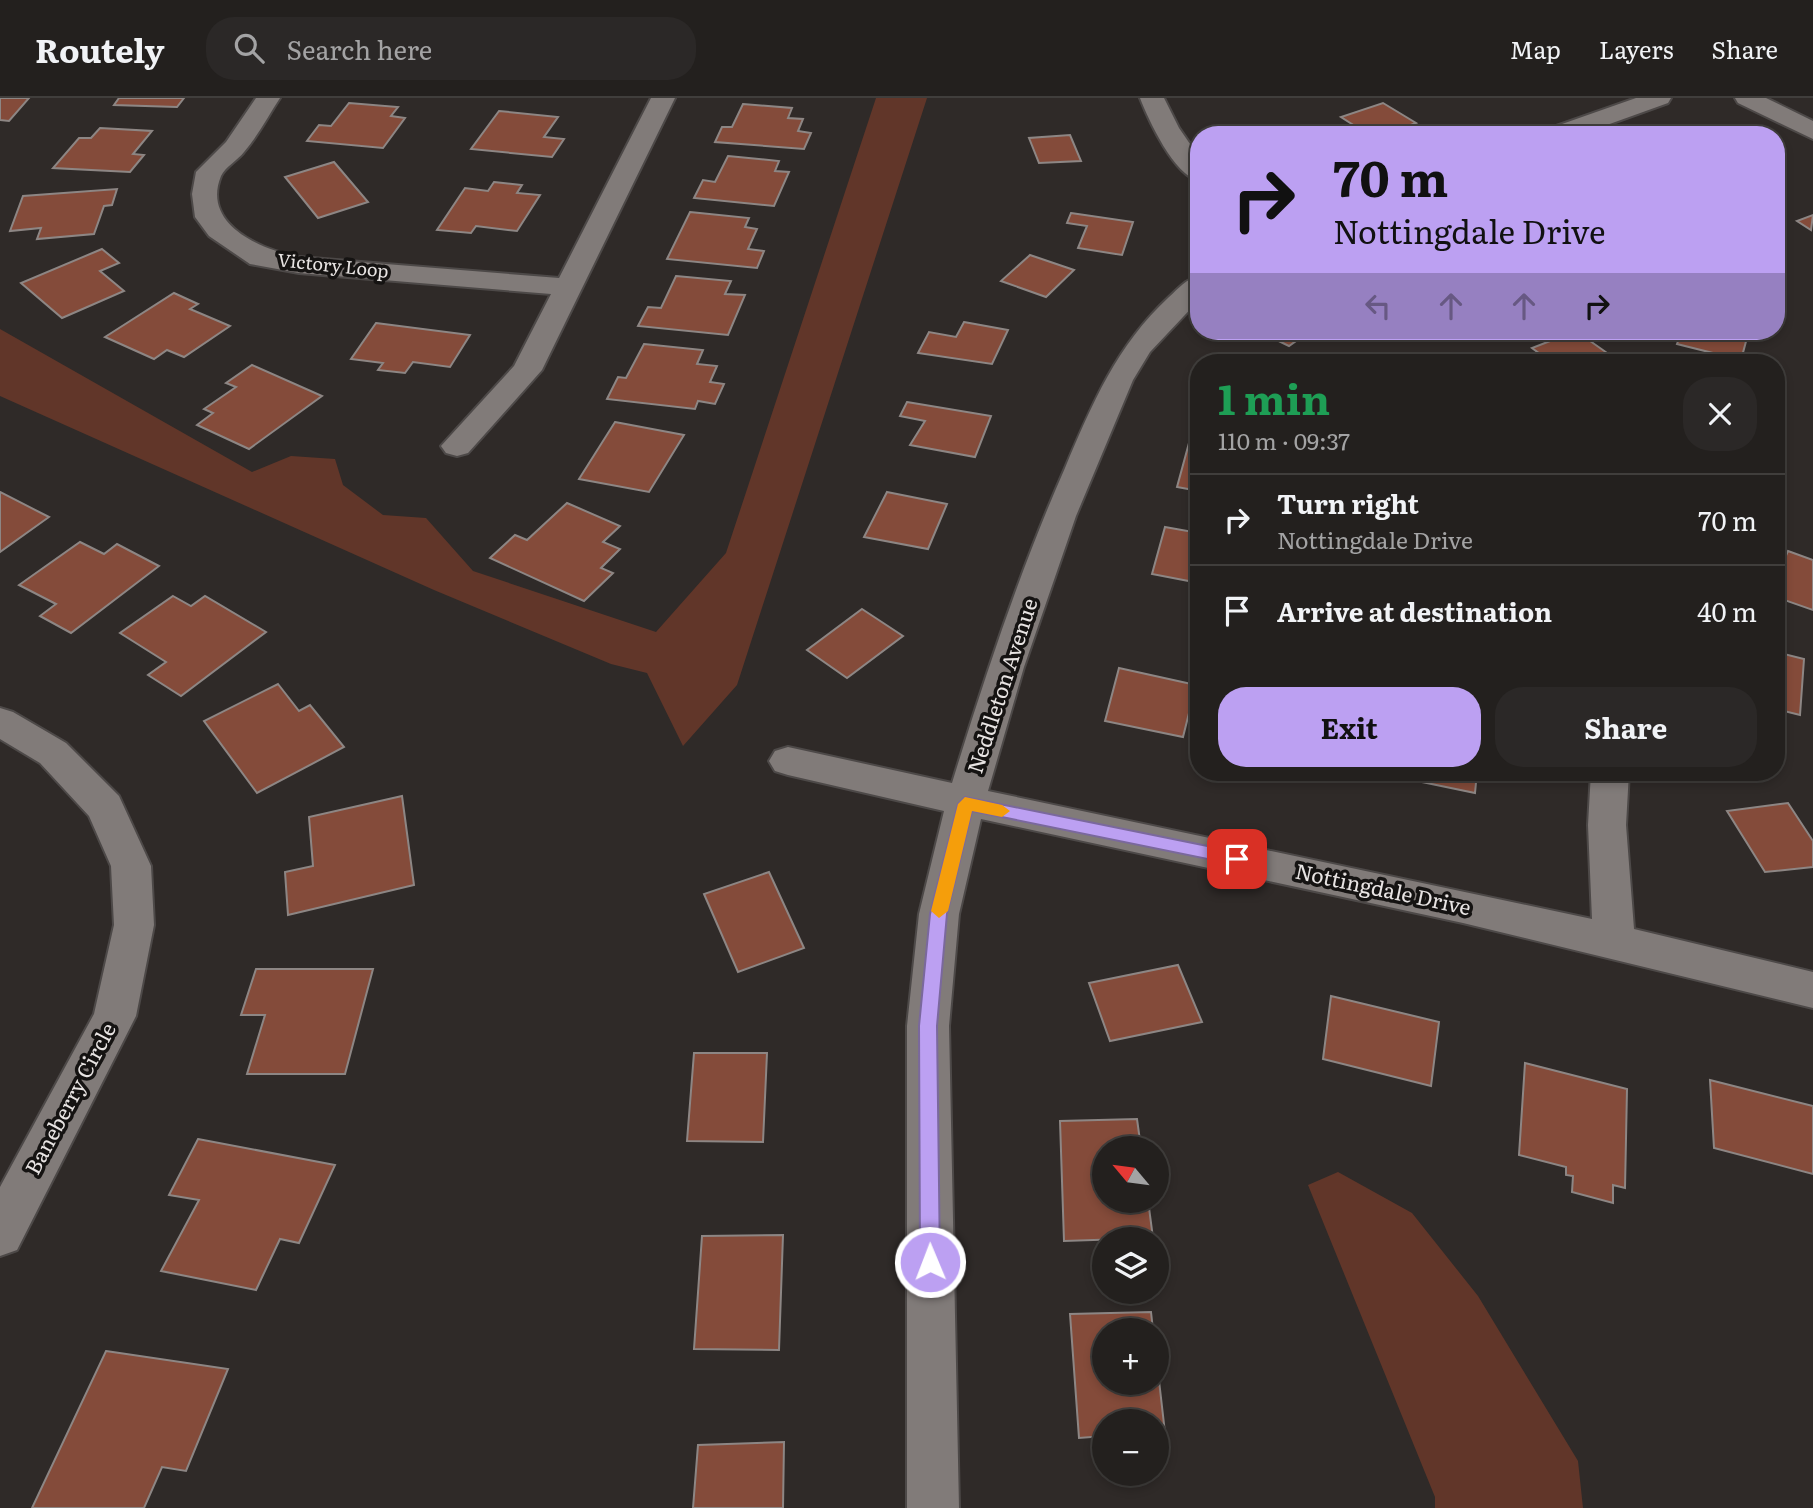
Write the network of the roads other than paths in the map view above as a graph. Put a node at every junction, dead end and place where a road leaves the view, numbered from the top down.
1 (268, 98) edge
2 (663, 98) edge
3 (1152, 98) edge
4 (1659, 98) edge
5 (1747, 98) edge
6 (1580, 126) edge
7 (1813, 131) edge
8 (1190, 163) edge
9 (571, 286) junction
10 (1190, 292) edge
11 (457, 446) dead end
12 (0, 722) edge
13 (788, 761) dead end
14 (1609, 781) edge
15 (965, 804) junction
16 (1614, 940) junction
17 (1813, 990) edge
18 (0, 1234) edge
19 (933, 1508) edge

1 - 9 street, Victory Loop
2 - 9 street
3 - 8 street
4 - 6 street
5 - 7 street
9 - 11 street
10 - 15 street, Neddleton Avenue
12 - 18 street, Baneberry Circle
13 - 15 street, Nottingdale Drive
14 - 16 street
15 - 16 street, Nottingdale Drive
15 - 19 street, Neddleton Avenue
16 - 17 street, Nottingdale Drive

